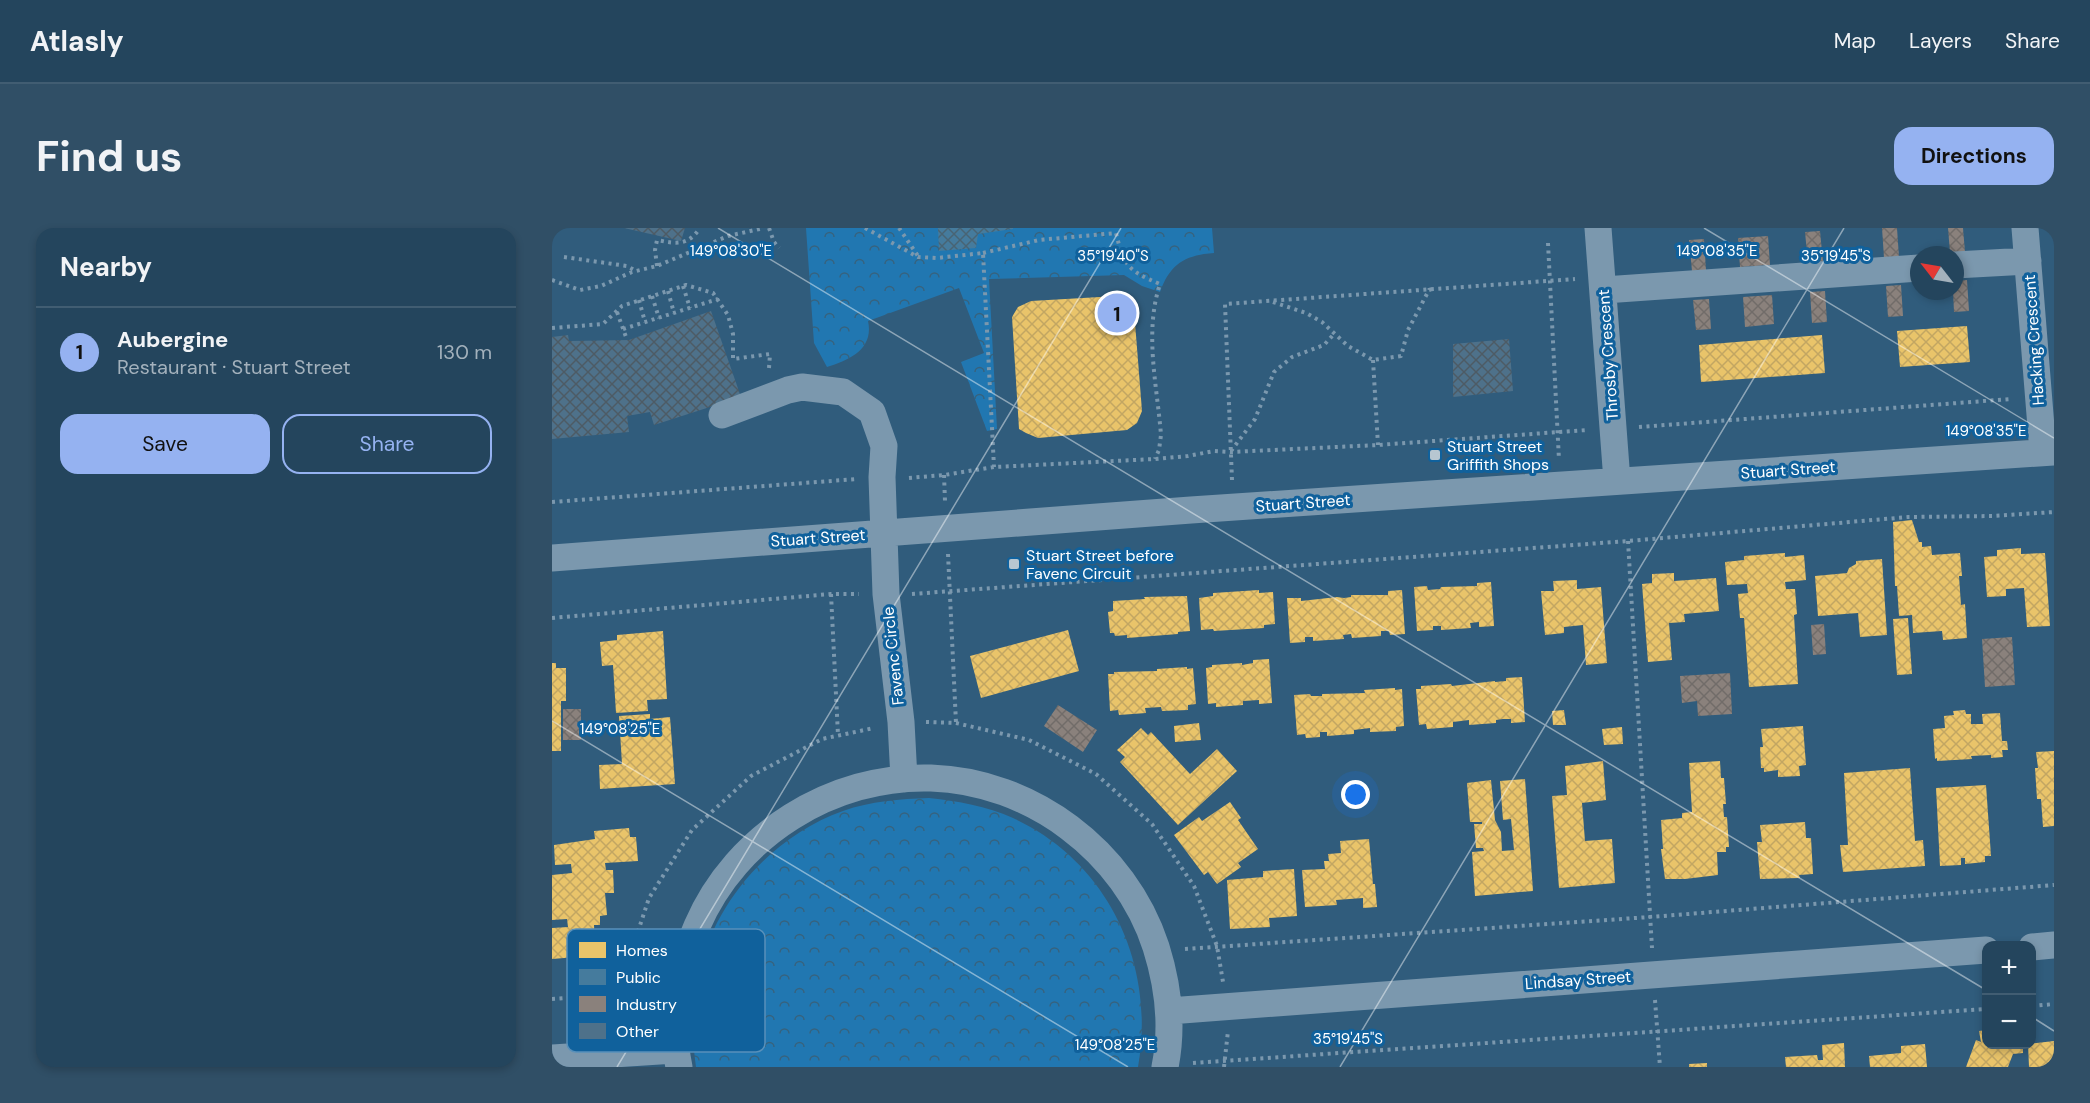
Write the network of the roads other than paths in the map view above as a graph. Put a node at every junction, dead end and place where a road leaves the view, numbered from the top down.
1 (1599, 228) edge
2 (2025, 228) edge
3 (2028, 261) junction
4 (1964, 265) edge
5 (1910, 268) edge
6 (1603, 284) junction
7 (722, 415) dead end
8 (2048, 452) edge
9 (1617, 481) junction
10 (884, 533) junction
11 (552, 558) edge
12 (904, 779) junction
13 (696, 929) edge
14 (2054, 945) edge
15 (2036, 947) edge
16 (1982, 950) edge
17 (1169, 1011) junction
18 (552, 1058) edge
19 (677, 1058) edge
20 (1165, 1065) edge

1 - 6 street, Throsby Crescent
2 - 3 street, Hacking Crescent
3 - 4 street
3 - 8 street, Hacking Crescent
5 - 6 street
6 - 9 street, Throsby Crescent
7 - 10 street, Favenc Circle
8 - 9 street, Stuart Street
9 - 10 street, Stuart Street
10 - 11 street, Stuart Street
10 - 12 street, Favenc Circle
12 - 13 street
12 - 17 street
14 - 15 street
16 - 17 street, Lindsay Street
17 - 20 street
18 - 19 street

